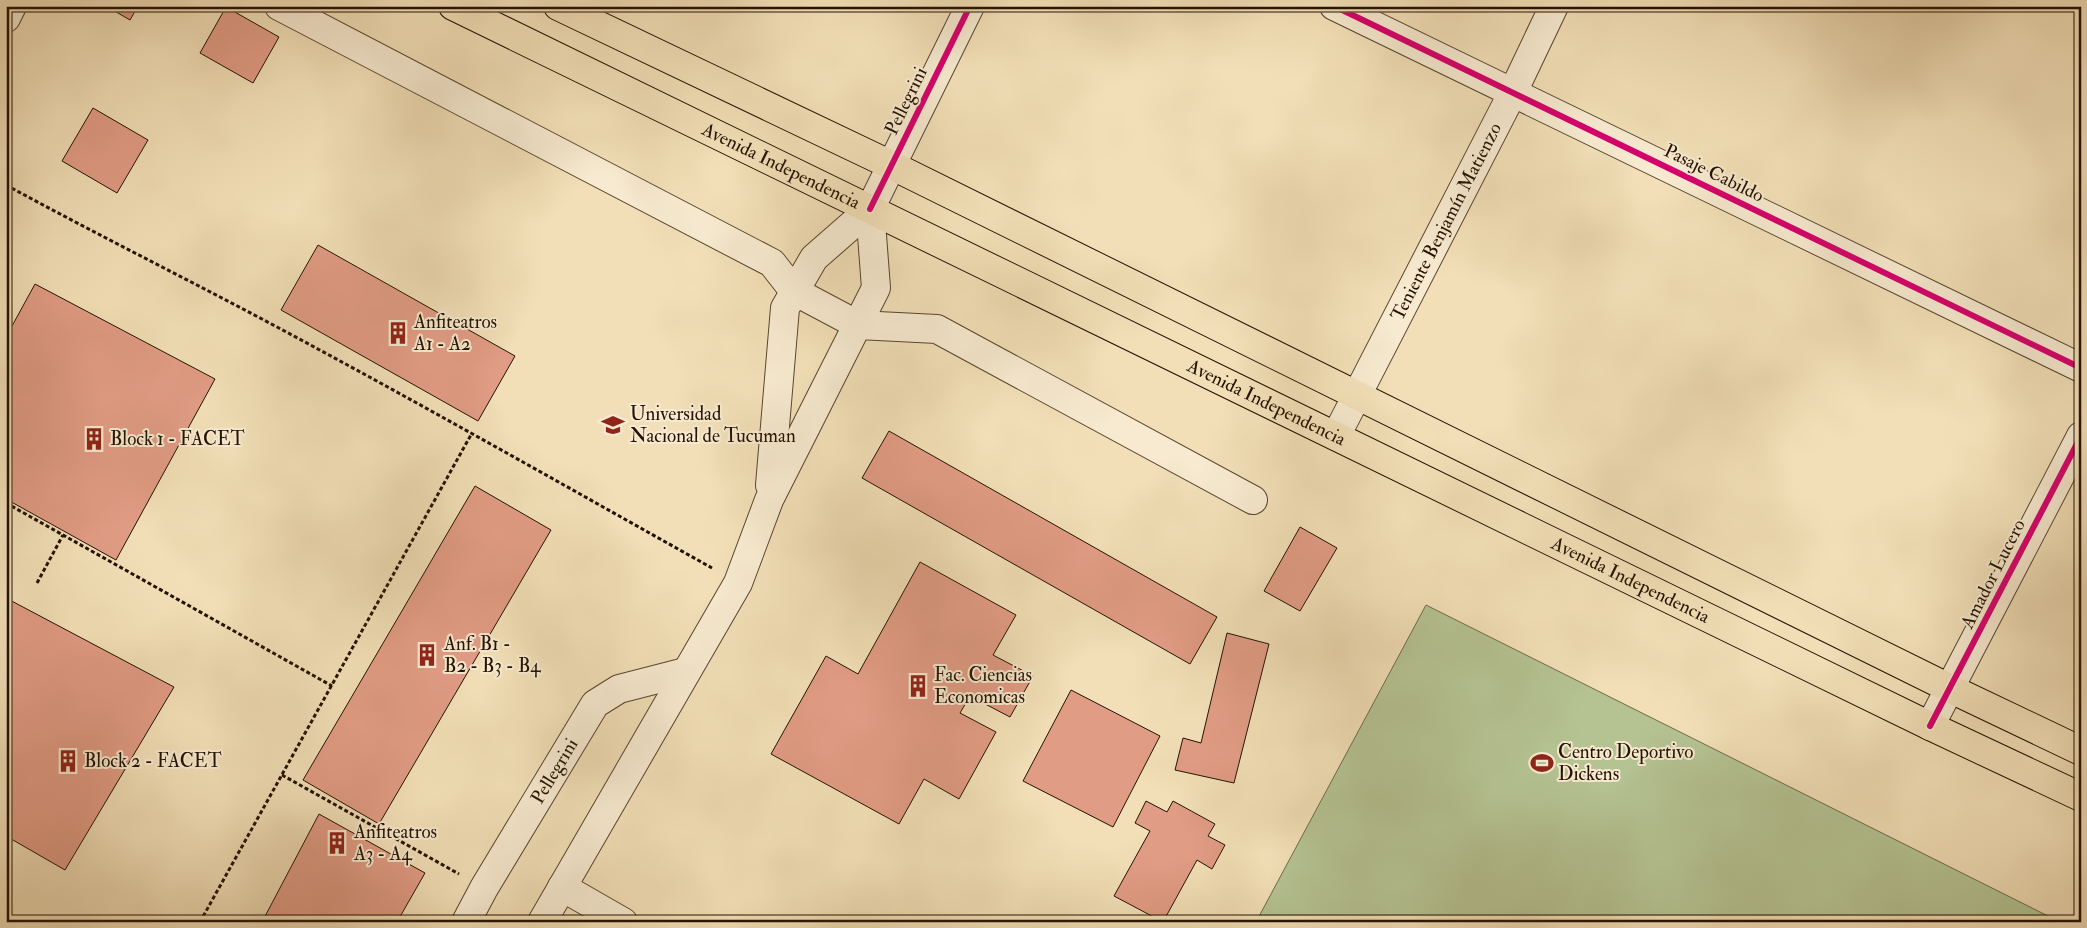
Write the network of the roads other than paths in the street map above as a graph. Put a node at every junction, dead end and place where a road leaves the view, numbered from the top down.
1 (12, 6) edge
2 (279, 6) edge
3 (453, 6) edge
4 (558, 6) edge
5 (970, 6) edge
6 (1334, 6) edge
7 (1554, 6) edge
8 (6, 18) edge
9 (1513, 92) junction
10 (891, 165) junction
11 (870, 209) junction
12 (794, 292) junction
13 (858, 325) junction
14 (2081, 368) edge
15 (1358, 396) junction
16 (1336, 436) junction
17 (2081, 436) edge
18 (769, 500) junction
19 (1253, 500) dead end
20 (685, 672) junction
21 (1951, 689) junction
22 (1930, 726) junction
23 (2081, 751) edge
24 (2081, 798) edge
25 (562, 887) junction
26 (466, 922) edge
27 (542, 922) edge
28 (623, 922) edge

1 - 8 street
2 - 12 street
3 - 11 main road, Avenida Independencia
4 - 10 main road
5 - 10 street, Pellegrini
6 - 9 street, Pasaje Cabildo
7 - 9 street, Teniente Benjamín Matienzo
9 - 14 street, Pasaje Cabildo
9 - 15 street, Teniente Benjamín Matienzo
10 - 11 street, Pellegrini
10 - 15 main road
11 - 12 street, Pellegrini
11 - 13 street, Pellegrini
11 - 16 main road, Avenida Independencia
12 - 13 street
12 - 18 street, Pellegrini
13 - 18 street, Pellegrini
13 - 19 street
15 - 16 street, Teniente Benjamín Matienzo
15 - 21 main road
16 - 22 main road, Avenida Independencia
17 - 21 street, Amador Lucero
18 - 20 street, Pellegrini
20 - 25 street, Pellegrini
20 - 26 street, Pellegrini
21 - 22 street, Amador Lucero
21 - 23 main road
22 - 24 main road, Avenida Independencia
25 - 27 street, Pellegrini
25 - 28 street

